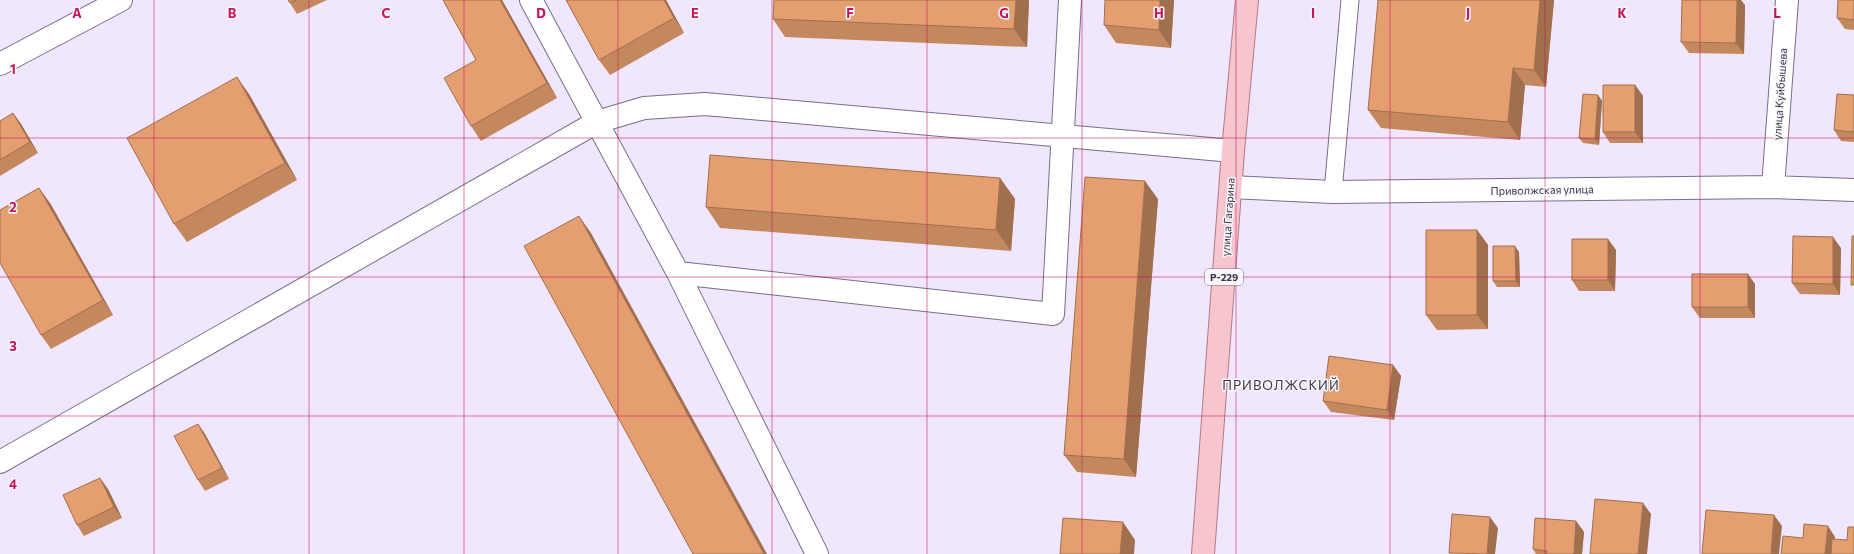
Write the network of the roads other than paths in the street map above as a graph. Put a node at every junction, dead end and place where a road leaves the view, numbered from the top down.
1 (121, 0) edge
2 (530, 0) edge
3 (1070, 0) edge
4 (1247, 0) edge
5 (1350, 0) edge
6 (1787, 0) edge
7 (0, 64) edge
8 (597, 122) junction
9 (1062, 135) junction
10 (1233, 151) junction
11 (1231, 187) junction
12 (1773, 187) junction
13 (1854, 190) edge
14 (1333, 192) junction
15 (678, 273) junction
16 (0, 462) edge
17 (817, 554) edge
18 (1203, 554) edge

1 - 7 street
2 - 8 street
3 - 9 street
4 - 10 main road, улица Гагарина / Р-229
5 - 14 lane
6 - 12 street, улица Куйбышева
8 - 9 street
8 - 15 street
8 - 16 street
9 - 10 street
9 - 15 street
10 - 11 main road, улица Гагарина / Р-229
11 - 14 street, Приволжская улица
11 - 18 main road, улица Гагарина / Р-229
12 - 13 street, Приволжская улица
12 - 14 street, Приволжская улица
15 - 17 street

